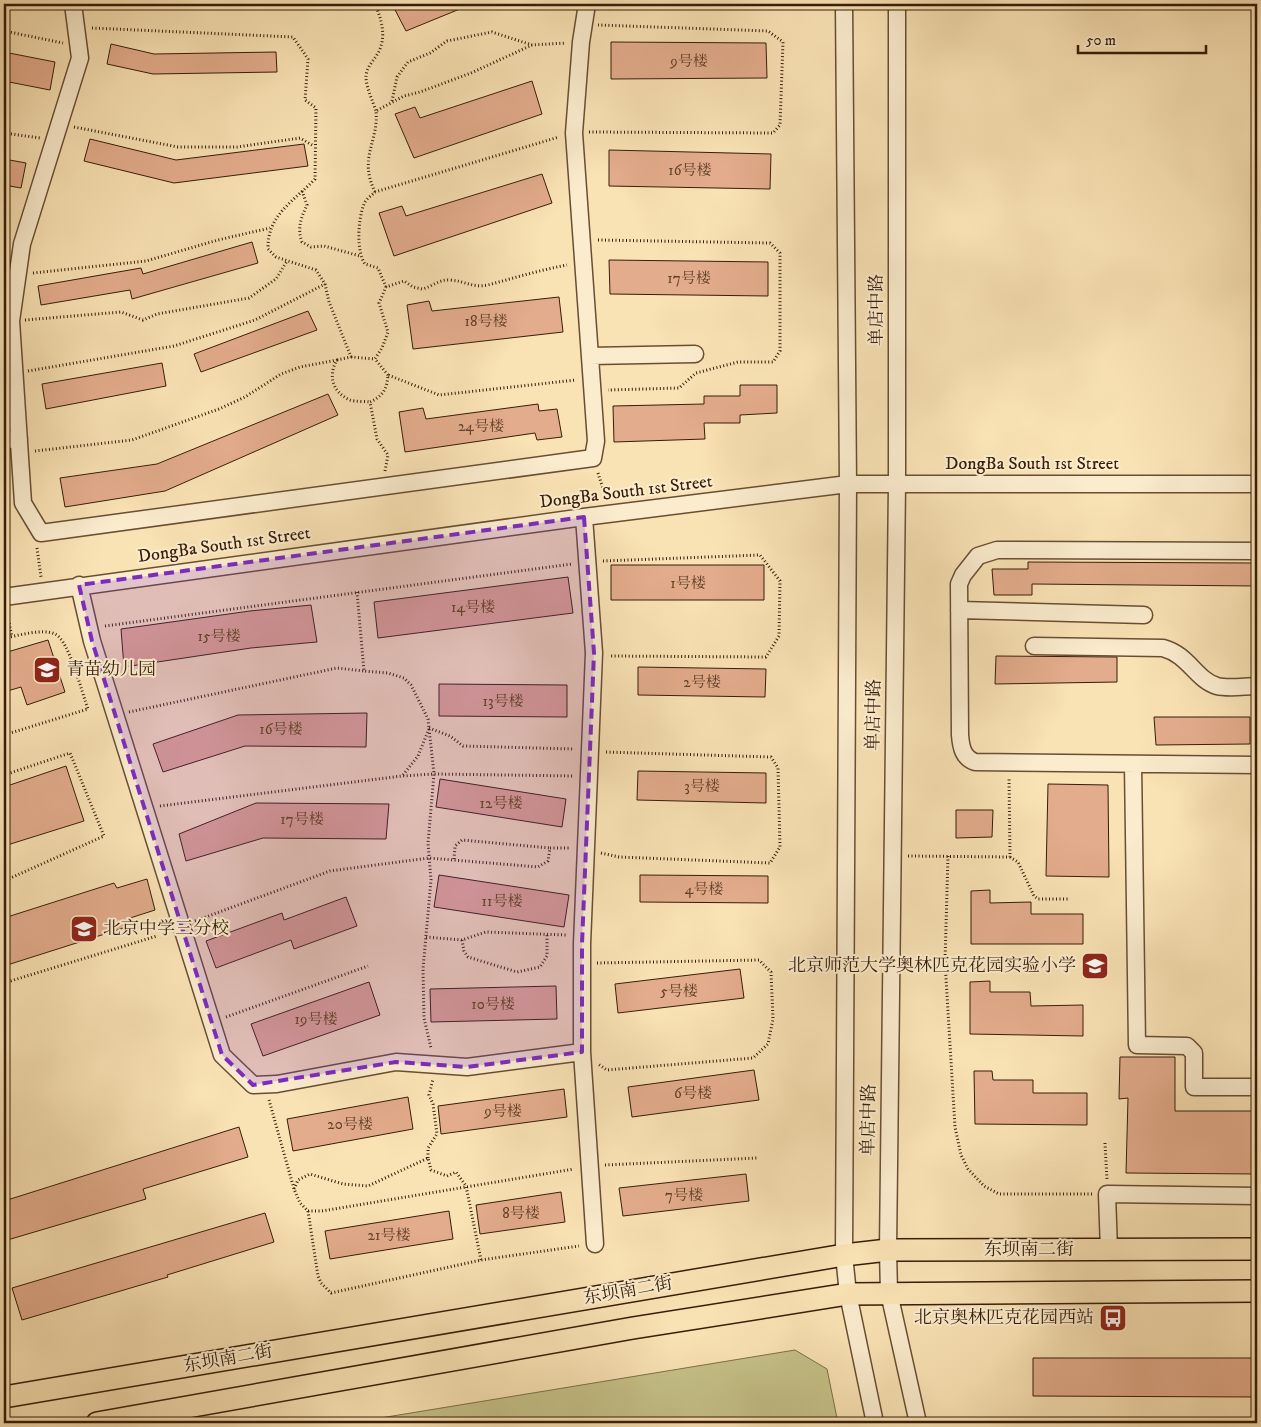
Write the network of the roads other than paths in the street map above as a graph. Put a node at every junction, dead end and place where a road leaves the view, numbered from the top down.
1 (74, 4) edge
2 (587, 4) edge
3 (844, 4) edge
4 (897, 4) edge
5 (7, 321) edge
6 (694, 354) dead end
7 (590, 356) junction
8 (14, 444) edge
9 (848, 484) junction
10 (896, 484) junction
11 (1257, 484) edge
12 (584, 517) junction
13 (1257, 551) edge
14 (79, 585) junction
15 (5, 603) edge
16 (959, 610) junction
17 (1144, 615) dead end
18 (1034, 646) dead end
19 (1257, 686) edge
20 (1133, 764) junction
21 (1257, 765) edge
22 (582, 1052) junction
23 (1257, 1087) edge
24 (1257, 1196) edge
25 (595, 1244) road end
26 (888, 1250) junction
27 (1108, 1250) junction
28 (1257, 1250) edge
29 (844, 1255) junction
30 (1257, 1292) edge
31 (848, 1294) junction
32 (889, 1294) junction
33 (4, 1397) edge
34 (97, 1423) edge
35 (875, 1423) edge
36 (918, 1423) edge

1 - 5 street
2 - 7 street
3 - 9 street, 单店中路
4 - 10 street, 单店中路
5 - 8 street
6 - 7 street
7 - 8 street
9 - 10 street, DongBa South 1st Street
9 - 12 street, DongBa South 1st Street
9 - 29 street, 单店中路
10 - 11 street, DongBa South 1st Street
10 - 26 street, 单店中路
12 - 14 street, DongBa South 1st Street
12 - 22 street
13 - 16 street
14 - 15 street, DongBa South 1st Street
14 - 22 street
16 - 17 street
16 - 20 street
18 - 19 street
20 - 21 street
20 - 23 street
22 - 25 street
24 - 27 street
26 - 27 main road, 东坝南二街
26 - 29 main road, 东坝南二街
26 - 32 street, 单店中路
27 - 28 main road, 东坝南二街
29 - 31 street, 单店中路
29 - 33 main road, 东坝南二街
30 - 32 main road
31 - 32 main road
31 - 34 main road
31 - 35 street, 单店中路
32 - 36 street, 单店中路

